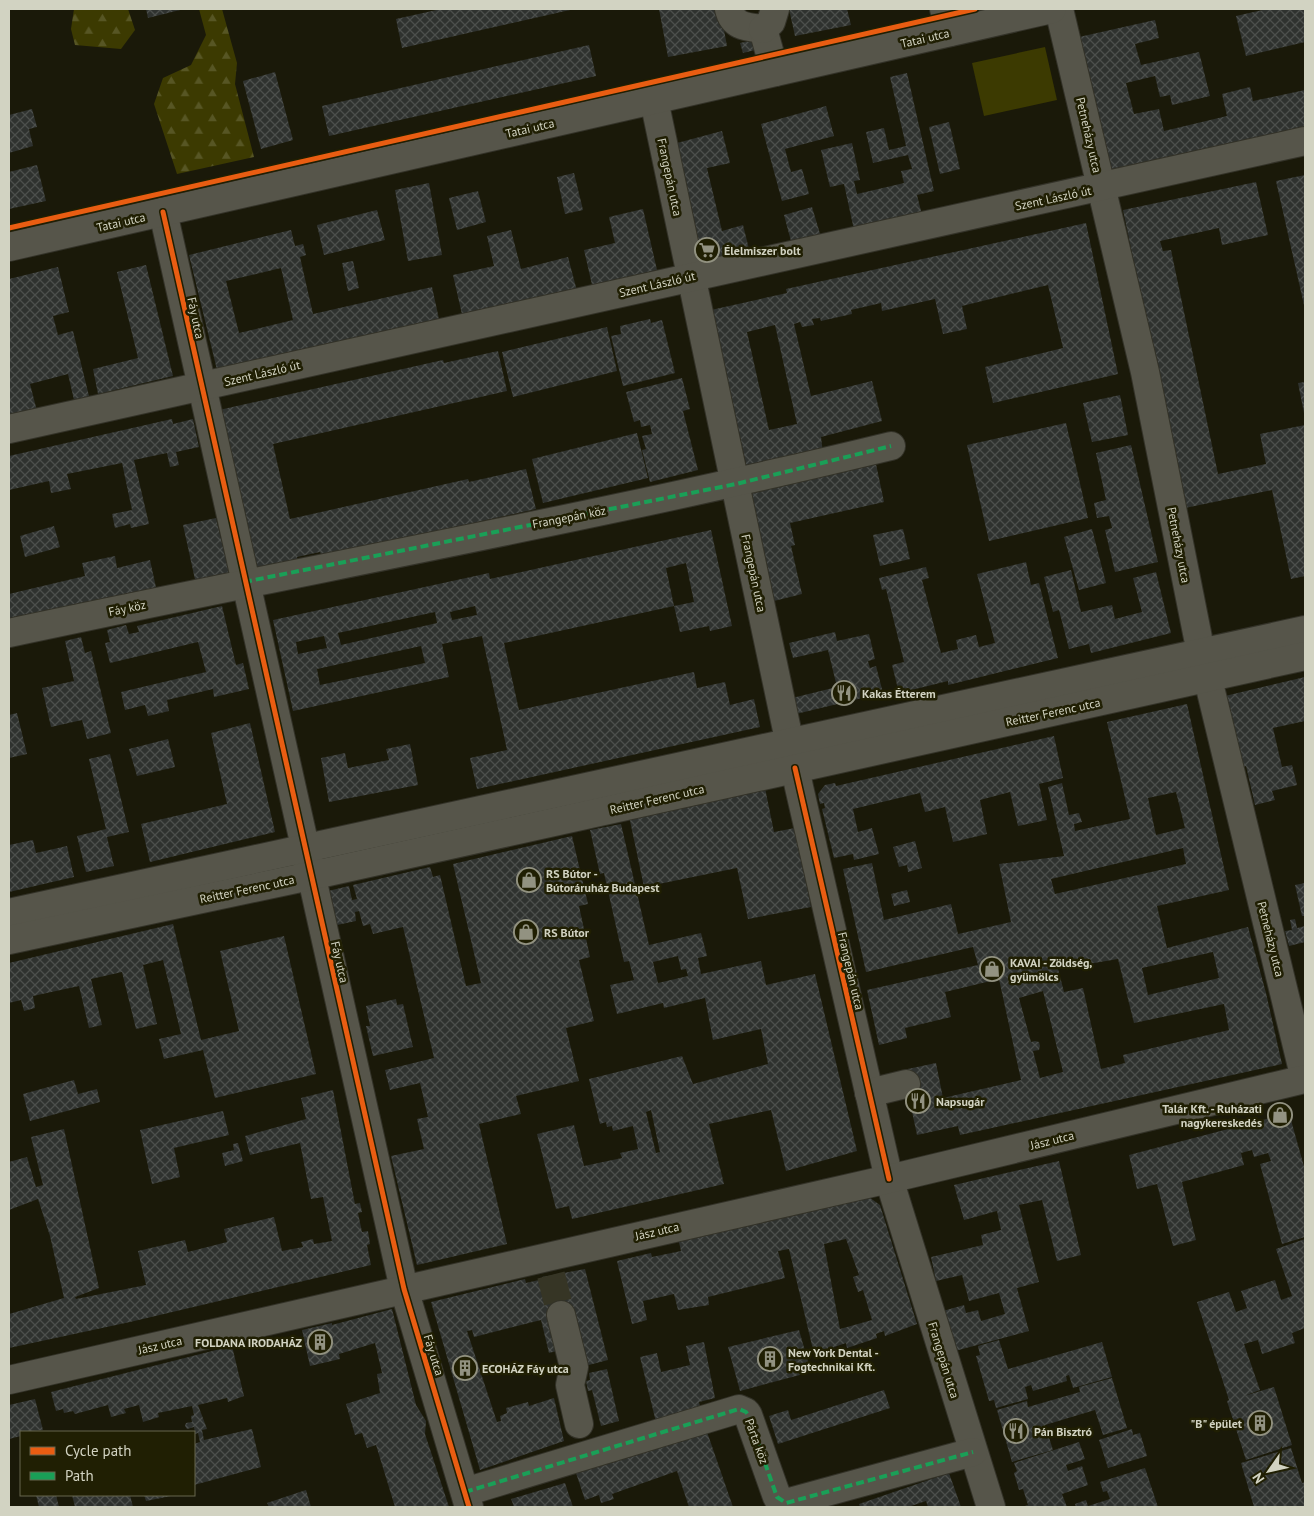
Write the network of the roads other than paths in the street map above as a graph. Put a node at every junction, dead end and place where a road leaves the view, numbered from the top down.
1 (729, 9) edge
2 (1052, 9) edge
3 (1060, 9) edge
4 (769, 19) edge
5 (947, 21) edge
6 (775, 72) junction
7 (645, 96) junction
8 (1305, 141) edge
9 (1101, 187) junction
10 (163, 212) junction
11 (9, 247) edge
12 (691, 276) junction
13 (200, 387) junction
14 (9, 428) edge
15 (891, 446) dead end
16 (736, 484) junction
17 (244, 582) junction
18 (1305, 630) edge
19 (9, 633) edge
20 (1305, 656) edge
21 (1205, 666) junction
22 (792, 756) junction
23 (584, 802) junction
24 (304, 849) junction
25 (310, 876) junction
26 (9, 913) edge
27 (9, 940) edge
28 (1305, 1079) edge
29 (906, 1084) dead end
30 (869, 1093) junction
31 (889, 1179) junction
32 (404, 1289) junction
33 (561, 1315) tunnel mouth
34 (9, 1380) edge
35 (579, 1424) dead end
36 (972, 1452) junction
37 (467, 1500) edge
38 (990, 1507) edge

1 - 4 street
2 - 5 street, Tatai utca
3 - 9 street, Petneházy utca
4 - 6 street
5 - 6 street, Tatai utca
6 - 7 street, Tatai utca
7 - 10 street, Tatai utca
7 - 12 street, Frangepán utca
8 - 9 street, Szent László út
9 - 12 street, Szent László út
9 - 21 street, Petneházy utca
10 - 11 street, Tatai utca
10 - 13 street, Fáy utca
12 - 13 street, Szent László út
12 - 16 street, Frangepán utca
13 - 14 street, Szent László út
13 - 17 street, Fáy utca
15 - 16 street, Frangepán köz
16 - 17 street, Frangepán köz
16 - 22 street, Frangepán utca
17 - 19 street, Fáy köz
17 - 24 street, Fáy utca
18 - 21 street, Reitter Ferenc utca
20 - 21 street, Reitter Ferenc utca
21 - 22 street, Reitter Ferenc utca
21 - 28 street, Petneházy utca
22 - 23 street, Reitter Ferenc utca
22 - 30 street, Frangepán utca
23 - 24 street, Reitter Ferenc utca
23 - 25 street, Reitter Ferenc utca
24 - 25 street, Fáy utca
24 - 26 street, Reitter Ferenc utca
25 - 27 street, Reitter Ferenc utca
25 - 32 street, Fáy utca
28 - 31 street, Jász utca
29 - 30 street
30 - 31 street, Frangepán utca
31 - 32 street, Jász utca
31 - 36 street, Frangepán utca
32 - 34 street, Jász utca
32 - 37 street, Fáy utca
33 - 35 street
36 - 37 street, Párta köz
36 - 38 street, Frangepán utca

